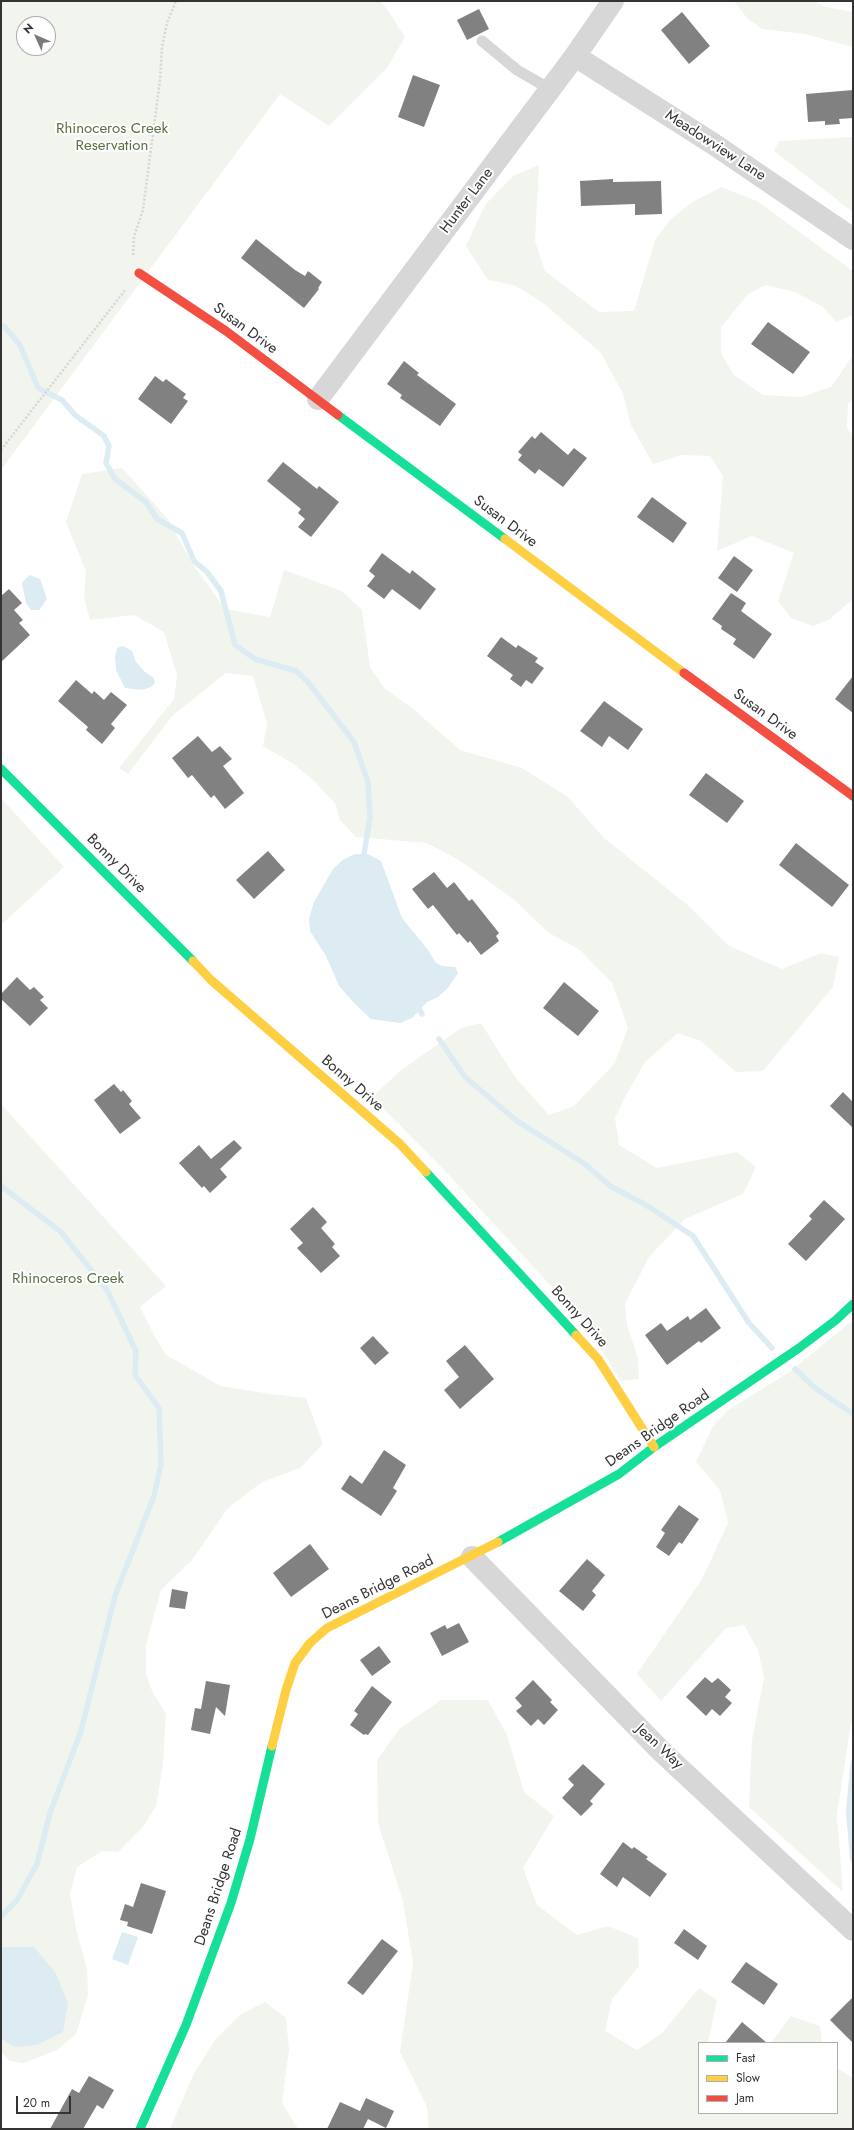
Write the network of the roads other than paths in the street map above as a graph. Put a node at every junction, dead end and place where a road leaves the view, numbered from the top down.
1 (613, 1) edge
2 (482, 41) dead end
3 (575, 56) junction
4 (550, 89) junction
5 (853, 238) edge
6 (139, 273) road end
7 (318, 400) junction
8 (1, 769) edge
9 (853, 796) edge
10 (853, 1304) edge
11 (654, 1448) junction
12 (472, 1557) junction
13 (853, 1930) edge
14 (140, 2129) edge

1 - 3 street, Hunter Lane
2 - 4 lane
3 - 4 street, Hunter Lane
3 - 5 street, Meadowview Lane
4 - 7 street, Hunter Lane
6 - 7 street, Susan Drive
7 - 9 street, Susan Drive
8 - 11 street, Bonny Drive
10 - 11 street, Deans Bridge Road
11 - 12 street, Deans Bridge Road
12 - 13 street, Jean Way
12 - 14 street, Deans Bridge Road

